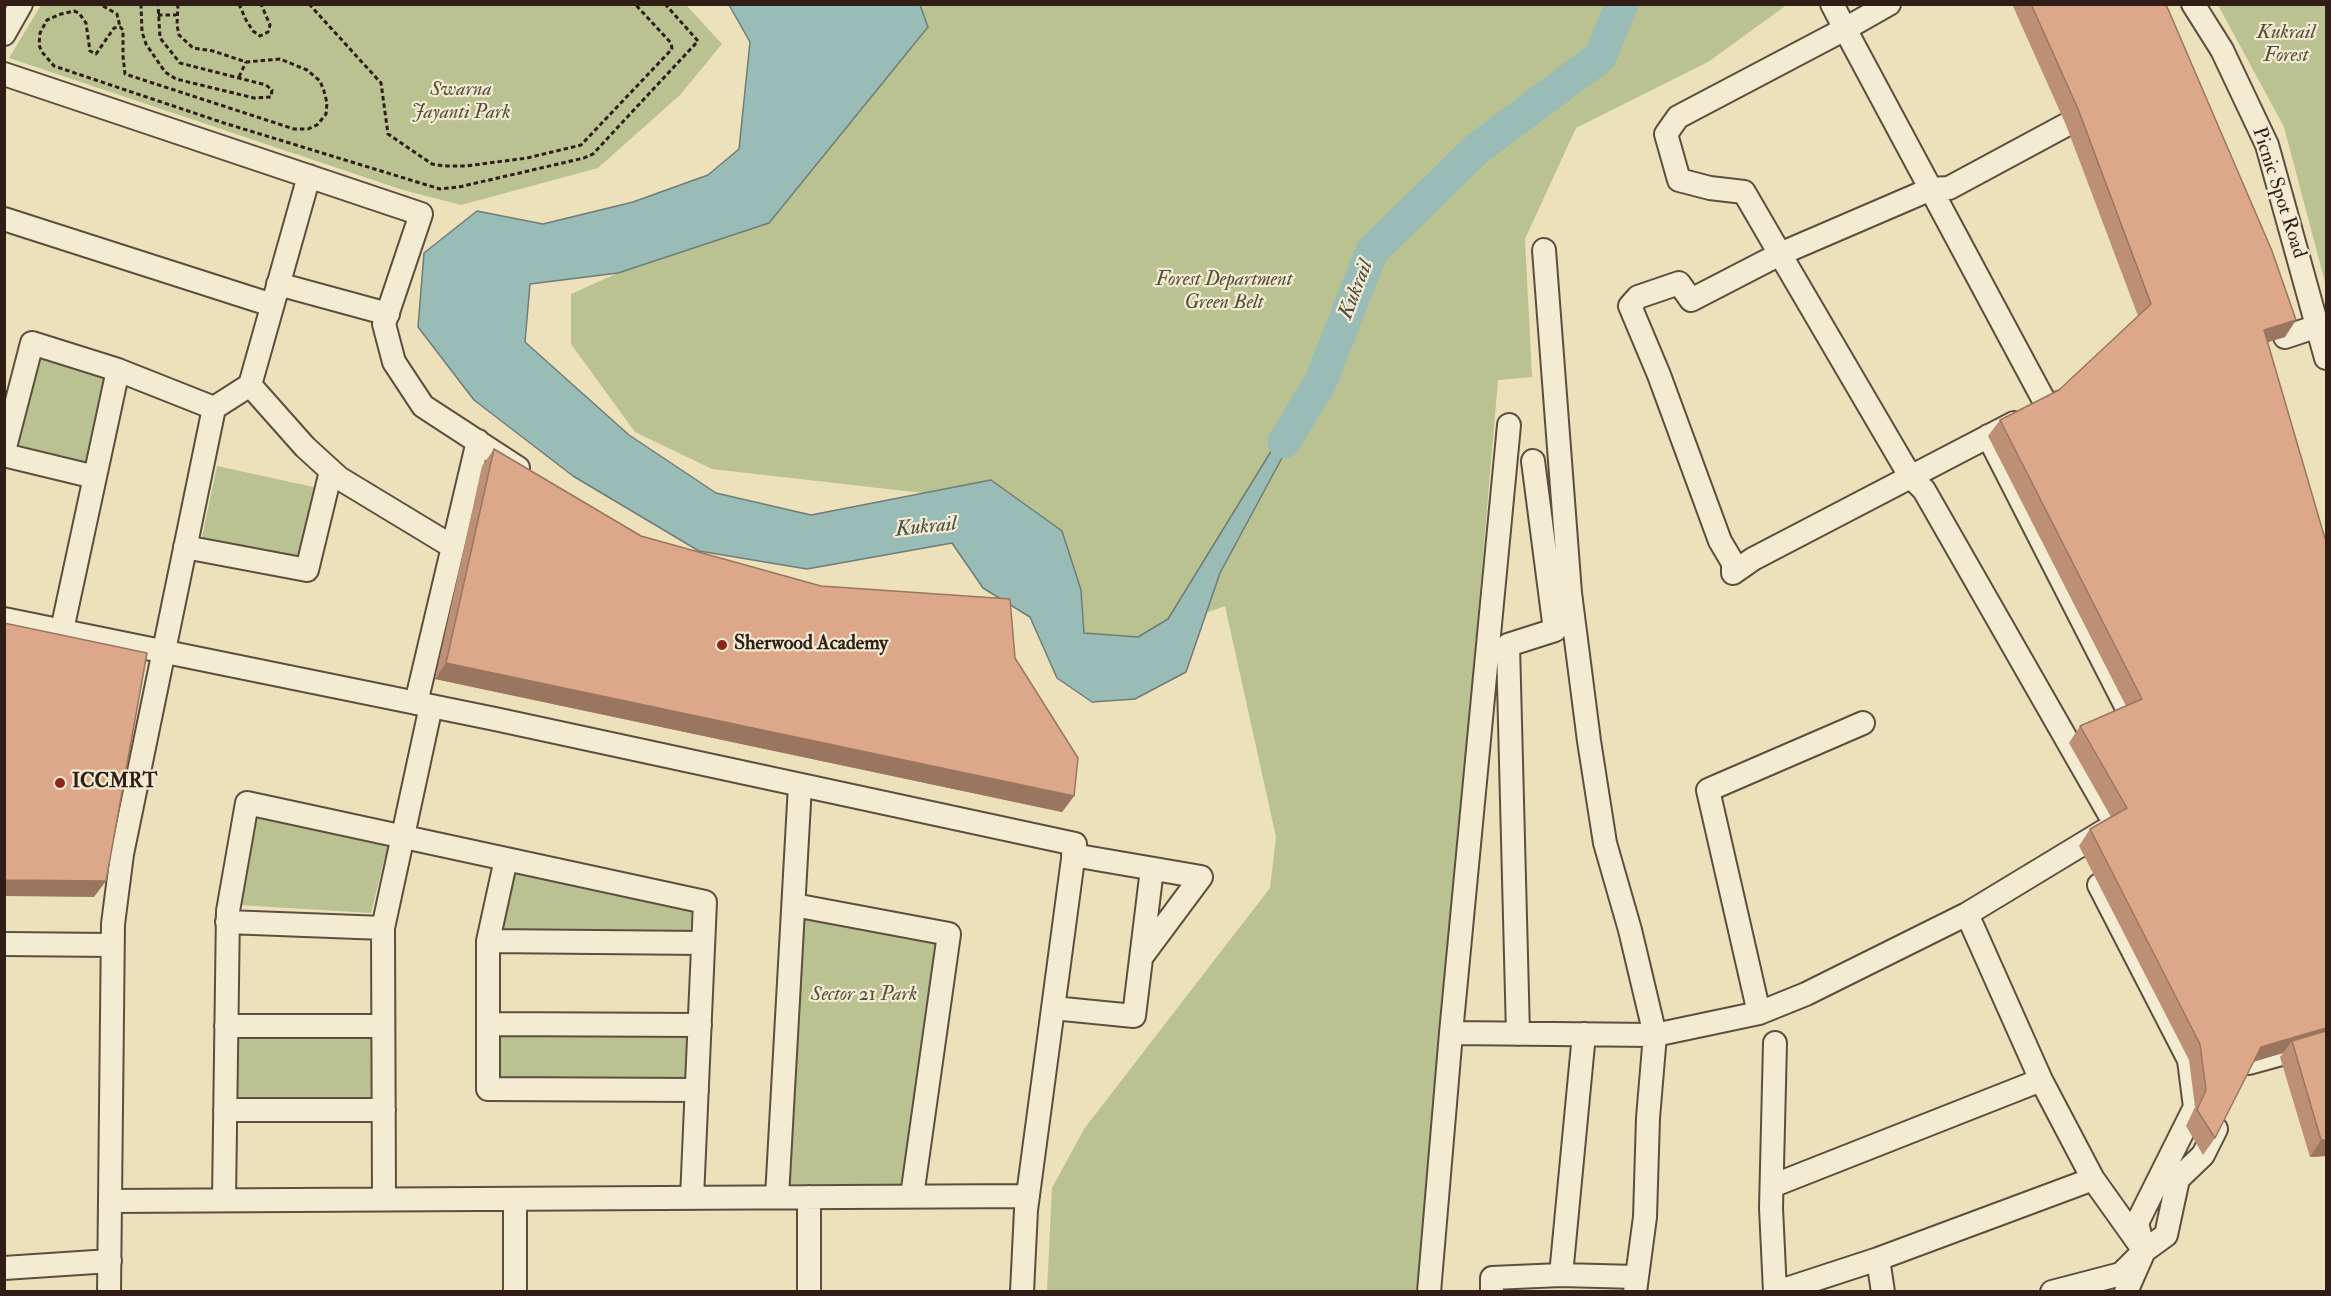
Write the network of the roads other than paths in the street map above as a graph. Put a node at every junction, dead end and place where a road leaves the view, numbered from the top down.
1 (21, 4) edge
2 (1832, 4) edge
3 (1889, 4) edge
4 (2193, 4) edge
5 (1845, 29) junction
6 (4, 34) edge
7 (4, 74) edge
8 (2066, 125) dead end
9 (309, 176) junction
10 (1931, 189) junction
11 (4, 219) edge
12 (1544, 250) dead end
13 (1780, 254) junction
14 (275, 295) junction
15 (388, 314) junction
16 (2318, 326) junction
17 (2263, 343) edge
18 (2326, 358) edge
19 (118, 370) junction
20 (250, 385) junction
21 (2081, 396) edge
22 (2047, 406) junction
23 (214, 408) junction
24 (1509, 425) dead end
25 (1988, 436) junction
26 (478, 441) junction
27 (4, 453) edge
28 (1533, 461) dead end
29 (331, 471) junction
30 (1910, 476) junction
31 (95, 477) junction
32 (535, 479) edge
33 (185, 547) junction
34 (453, 547) junction
35 (4, 618) edge
36 (62, 630) junction
37 (163, 651) junction
38 (423, 705) junction
39 (2131, 716) edge
40 (1863, 723) dead end
41 (800, 785) junction
42 (2154, 810) edge
43 (2115, 824) junction
44 (403, 836) junction
45 (1073, 855) junction
46 (507, 859) junction
47 (1152, 868) junction
48 (2098, 885) dead end
49 (794, 905) junction
50 (1967, 914) junction
51 (227, 922) junction
52 (383, 928) junction
53 (488, 941) junction
54 (703, 943) junction
55 (4, 944) edge
56 (112, 945) junction
57 (1142, 957) junction
58 (1053, 1008) junction
59 (1759, 1013) junction
60 (2234, 1018) edge
61 (2315, 1021) edge
62 (488, 1024) junction
63 (700, 1025) junction
64 (226, 1026) junction
65 (383, 1026) junction
66 (1451, 1033) junction
67 (1518, 1034) junction
68 (1584, 1034) junction
69 (1655, 1035) junction
70 (2324, 1042) edge
71 (1775, 1043) dead end
72 (2249, 1063) junction
73 (2041, 1080) junction
74 (2239, 1083) edge
75 (697, 1090) junction
76 (225, 1110) junction
77 (384, 1110) junction
78 (2224, 1114) edge
79 (2093, 1179) junction
80 (1772, 1186) junction
81 (912, 1196) junction
82 (1028, 1196) junction
83 (777, 1197) junction
84 (809, 1197) junction
85 (692, 1198) junction
86 (384, 1199) junction
87 (515, 1199) junction
88 (224, 1200) junction
89 (110, 1201) junction
90 (2144, 1251) junction
91 (1878, 1259) junction
92 (110, 1261) junction
93 (4, 1268) edge
94 (1562, 1275) junction
95 (1636, 1284) edge
96 (109, 1292) edge
97 (515, 1292) edge
98 (808, 1292) edge
99 (1022, 1292) edge
100 (1429, 1292) edge
101 (1492, 1292) edge
102 (1776, 1292) edge
103 (1883, 1292) edge
104 (2052, 1292) edge
105 (2126, 1292) edge

1 - 6 street
2 - 5 street
3 - 5 street
4 - 16 street, Picnic Spot Road
5 - 10 street
5 - 13 street
7 - 9 street
8 - 10 street
9 - 14 street
9 - 15 street
10 - 13 street
10 - 22 street
11 - 14 street
12 - 69 street
13 - 30 street
13 - 30 street
14 - 15 street
14 - 20 street
15 - 26 street
16 - 17 street
16 - 18 street, Picnic Spot Road
19 - 23 street
19 - 27 street
19 - 31 street
20 - 23 street
20 - 29 street
21 - 22 street
22 - 25 street
23 - 33 street
24 - 66 street
25 - 30 street
25 - 39 street
26 - 32 street
26 - 34 street
27 - 31 street
28 - 67 street
29 - 33 street
29 - 34 street
30 - 43 street
31 - 36 street
33 - 37 street
34 - 38 street
35 - 36 street
36 - 37 street
37 - 38 street
37 - 56 street
38 - 41 street
38 - 44 street
40 - 59 street
41 - 45 street
41 - 49 street
42 - 43 street
43 - 50 street
44 - 46 street
44 - 51 street
44 - 52 street
45 - 47 street
45 - 58 street
46 - 53 street
46 - 54 street
47 - 57 street
47 - 57 street
48 - 90 street
49 - 81 street
49 - 83 street
50 - 59 street
50 - 73 street
51 - 52 street
51 - 64 street
52 - 65 street
53 - 54 street
53 - 62 street
54 - 63 street
55 - 56 street
56 - 89 street
57 - 58 street
58 - 82 street
59 - 69 street
60 - 72 street
61 - 70 street
62 - 63 street
62 - 75 street
63 - 75 street
64 - 65 street
64 - 76 street
65 - 77 street
66 - 67 street
66 - 100 street
67 - 68 street
68 - 69 street
68 - 94 street
69 - 95 street
70 - 72 street
71 - 80 street
72 - 74 street
73 - 79 street
73 - 80 street
75 - 85 street
76 - 77 street
76 - 88 street
77 - 86 street
78 - 90 street
79 - 90 street
79 - 91 street
80 - 102 street
81 - 82 street
81 - 84 street
82 - 99 street
83 - 84 street
83 - 85 street
84 - 98 street
85 - 87 street
86 - 87 street
86 - 88 street
87 - 97 street
88 - 89 street
89 - 92 street
90 - 104 street
90 - 105 street
91 - 102 street
91 - 103 street
92 - 93 street
92 - 96 street
94 - 95 street
94 - 101 street

